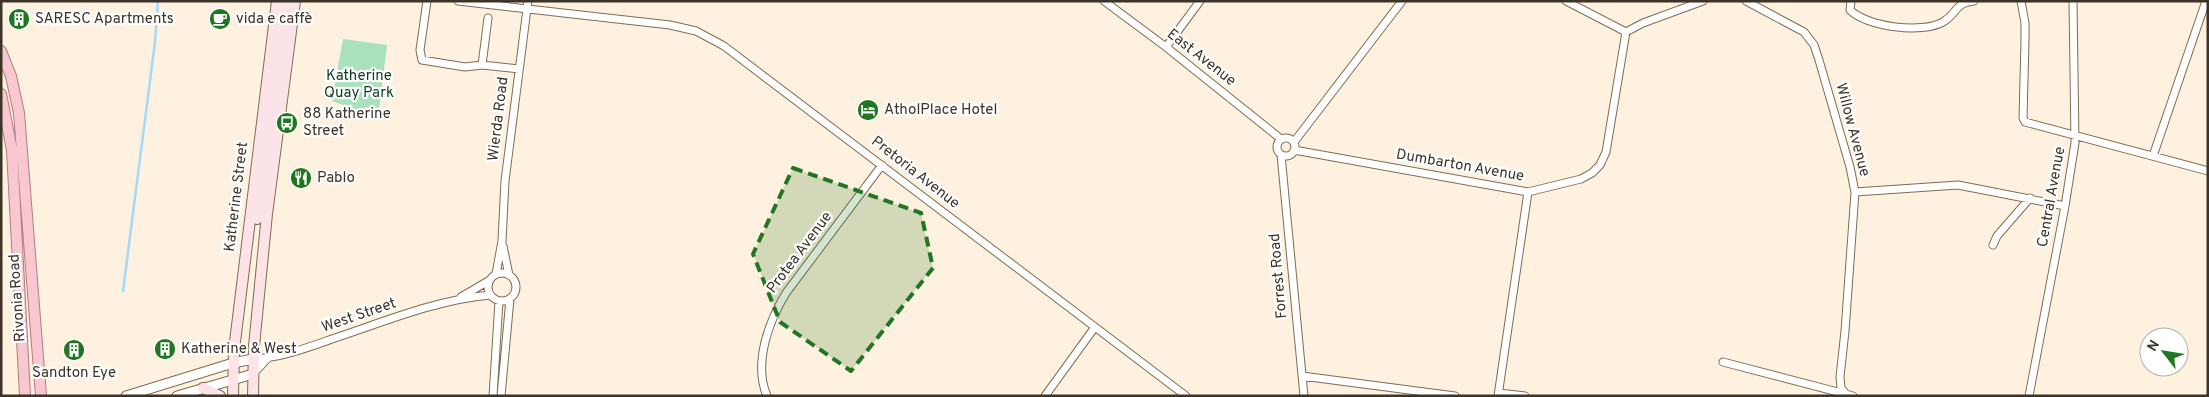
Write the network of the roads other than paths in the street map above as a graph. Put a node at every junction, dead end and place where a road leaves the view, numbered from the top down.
1 (277, 1) edge
2 (286, 1) edge
3 (296, 1) edge
4 (427, 1) edge
5 (458, 1) edge
6 (528, 1) edge
7 (1104, 1) edge
8 (1200, 1) edge
9 (1402, 1) edge
10 (1566, 1) edge
11 (1703, 1) edge
12 (1746, 1) edge
13 (1851, 1) edge
14 (1974, 1) edge
15 (2020, 1) edge
16 (2072, 1) edge
17 (2206, 1) edge
18 (526, 10) junction
19 (488, 18) dead end
20 (1626, 32) junction
21 (1166, 48) junction
22 (1, 51) edge
23 (482, 65) junction
24 (519, 69) junction
25 (1, 94) edge
26 (2075, 134) junction
27 (1280, 139) junction
28 (1294, 142) junction
29 (1294, 150) junction
30 (1281, 155) junction
31 (2153, 156) junction
32 (882, 165) junction
33 (2208, 171) edge
34 (1528, 192) junction
35 (1855, 192) junction
36 (2030, 198) junction
37 (2065, 206) junction
38 (502, 240) junction
39 (1993, 246) dead end
40 (496, 274) junction
41 (509, 275) junction
42 (490, 280) junction
43 (490, 295) junction
44 (459, 298) junction
45 (510, 299) junction
46 (499, 301) junction
47 (1095, 327) junction
48 (268, 358) junction
49 (253, 359) junction
50 (1723, 362) dead end
51 (233, 363) junction
52 (253, 374) junction
53 (1302, 376) junction
54 (233, 378) junction
55 (203, 388) junction
56 (1845, 393) junction
57 (1499, 394) edge
58 (25, 396) edge
59 (41, 396) edge
60 (126, 396) edge
61 (177, 396) edge
62 (220, 396) edge
63 (233, 396) edge
64 (253, 396) edge
65 (493, 396) edge
66 (501, 396) edge
67 (767, 396) edge
68 (1045, 396) edge
69 (1186, 396) edge
70 (1304, 396) edge
71 (1455, 396) edge
72 (1525, 396) edge
73 (1853, 396) edge
74 (2029, 396) edge

1 - 51 main road, Katherine Street
2 - 51 main road
3 - 49 main road
4 - 23 street
5 - 18 street, Pretoria Avenue
6 - 18 street, Wierda Road
7 - 21 street, East Avenue
8 - 21 street
9 - 28 street
10 - 20 street
11 - 20 street
12 - 35 street, Willow Avenue
13 - 14 street
15 - 26 street
16 - 26 street, Central Avenue
17 - 31 street
18 - 24 street, Wierda Road
18 - 32 street, Pretoria Avenue
19 - 23 street
20 - 34 street, Dumbarton Avenue
21 - 27 street, East Avenue
22 - 59 main road, Rivonia Road
23 - 24 street
24 - 38 street, Wierda Road
25 - 58 main road, Rivonia Road
26 - 31 street
26 - 37 street, Central Avenue
27 - 28 street
27 - 30 street
28 - 29 street
29 - 30 street
29 - 34 street, Dumbarton Avenue
30 - 53 street, Forrest Road
31 - 33 street
32 - 47 street, Pretoria Avenue
32 - 67 street, Protea Avenue
34 - 57 street
35 - 36 street
35 - 56 street, Willow Avenue
36 - 37 street
36 - 39 street
37 - 74 street, Central Avenue
38 - 40 street, Wierda Road
38 - 41 street, Wierda Road
40 - 41 street
40 - 42 street
41 - 45 street
42 - 43 street
42 - 44 street, West Street
43 - 44 street, West Street
43 - 46 street
44 - 48 street, West Street
45 - 46 street
45 - 66 street
46 - 65 street
47 - 68 street
47 - 69 street, Pretoria Avenue
48 - 49 street, West Street
48 - 52 street
49 - 51 street, West Street
49 - 52 main road
50 - 56 street
51 - 54 main road, Katherine Street
51 - 60 street, West Street
52 - 54 street
52 - 64 main road
53 - 70 street, Forrest Road
53 - 71 street
54 - 55 street
54 - 63 main road, Katherine Street
55 - 61 street
55 - 62 main road
56 - 73 street
57 - 72 street

